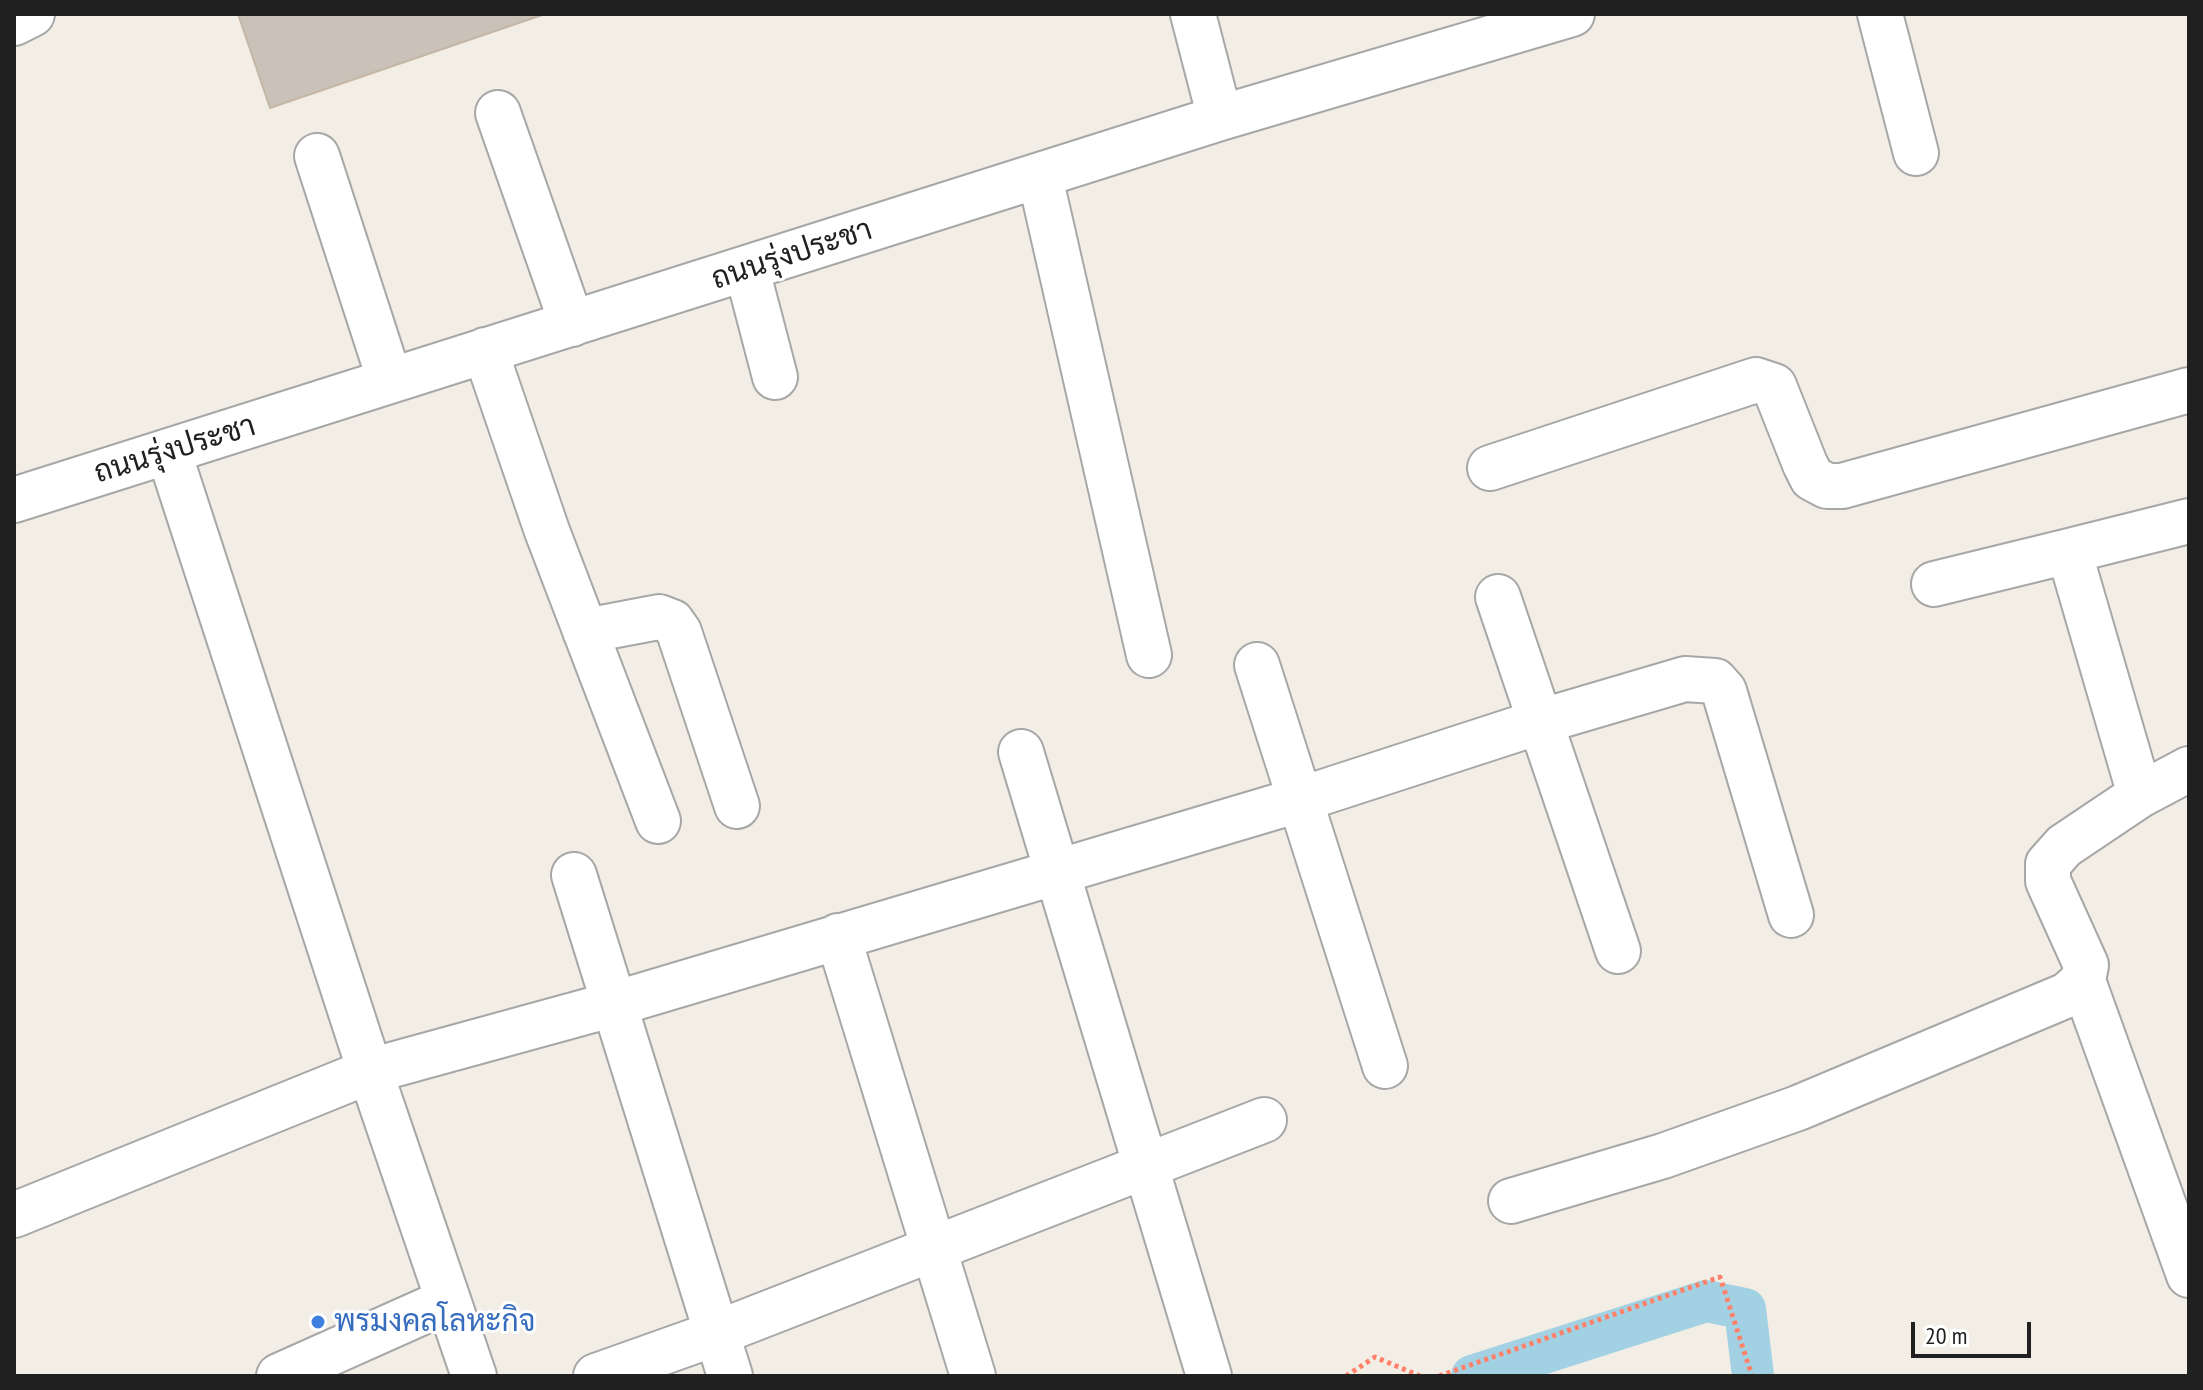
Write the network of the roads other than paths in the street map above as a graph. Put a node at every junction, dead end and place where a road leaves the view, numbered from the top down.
1 (32, 14) edge
2 (1193, 14) edge
3 (1572, 14) edge
4 (1880, 14) edge
5 (14, 23) edge
6 (498, 113) dead end
7 (1220, 118) junction
8 (1916, 153) dead end
9 (317, 156) dead end
10 (1040, 177) junction
11 (747, 270) junction
12 (572, 324) junction
13 (485, 350) junction
14 (775, 377) dead end
15 (390, 381) junction
16 (2189, 390) edge
17 (169, 453) junction
18 (1490, 468) dead end
19 (14, 500) edge
20 (2189, 521) edge
21 (2069, 551) junction
22 (1934, 584) dead end
23 (1498, 597) dead end
24 (585, 631) junction
25 (1149, 655) dead end
26 (1257, 665) dead end
27 (1539, 722) junction
28 (1021, 752) dead end
29 (2189, 769) edge
30 (2140, 795) junction
31 (1302, 799) junction
32 (737, 806) dead end
33 (658, 821) dead end
34 (1055, 872) junction
35 (574, 875) dead end
36 (1791, 915) dead end
37 (838, 936) junction
38 (1618, 951) dead end
39 (2083, 981) junction
40 (614, 1004) junction
41 (1385, 1066) dead end
42 (370, 1071) junction
43 (1264, 1120) dead end
44 (1145, 1165) junction
45 (1511, 1201) dead end
46 (14, 1215) edge
47 (932, 1247) junction
48 (2189, 1275) edge
49 (447, 1301) junction
50 (717, 1333) junction
51 (279, 1376) edge
52 (474, 1376) edge
53 (596, 1376) edge
54 (730, 1376) edge
55 (973, 1376) edge
56 (1209, 1376) edge

1 - 5 street
2 - 7 street
3 - 7 street, ถนนรุ่งประชา
4 - 8 street
6 - 12 street
7 - 10 street, ถนนรุ่งประชา
9 - 15 street
10 - 11 street, ถนนรุ่งประชา
10 - 25 street
11 - 12 street, ถนนรุ่งประชา
11 - 14 street
12 - 13 street, ถนนรุ่งประชา
13 - 15 street, ถนนรุ่งประชา
13 - 24 street
15 - 17 street, ถนนรุ่งประชา
16 - 18 street
17 - 19 street, ถนนรุ่งประชา
17 - 42 street
20 - 21 street
21 - 22 street
21 - 30 street
23 - 27 street
24 - 32 street
24 - 33 street
26 - 31 street
27 - 31 street
27 - 36 street
27 - 38 street
28 - 34 street
29 - 30 street
30 - 39 street
31 - 34 street
31 - 41 street
34 - 37 street
34 - 44 street
35 - 40 street
37 - 40 street
37 - 47 street
39 - 45 street
39 - 48 street
40 - 42 street
40 - 50 street
42 - 46 street
42 - 49 street
43 - 44 street
44 - 47 street
44 - 56 street
47 - 50 street
47 - 55 street
49 - 51 street
49 - 52 street
50 - 53 street
50 - 54 street

